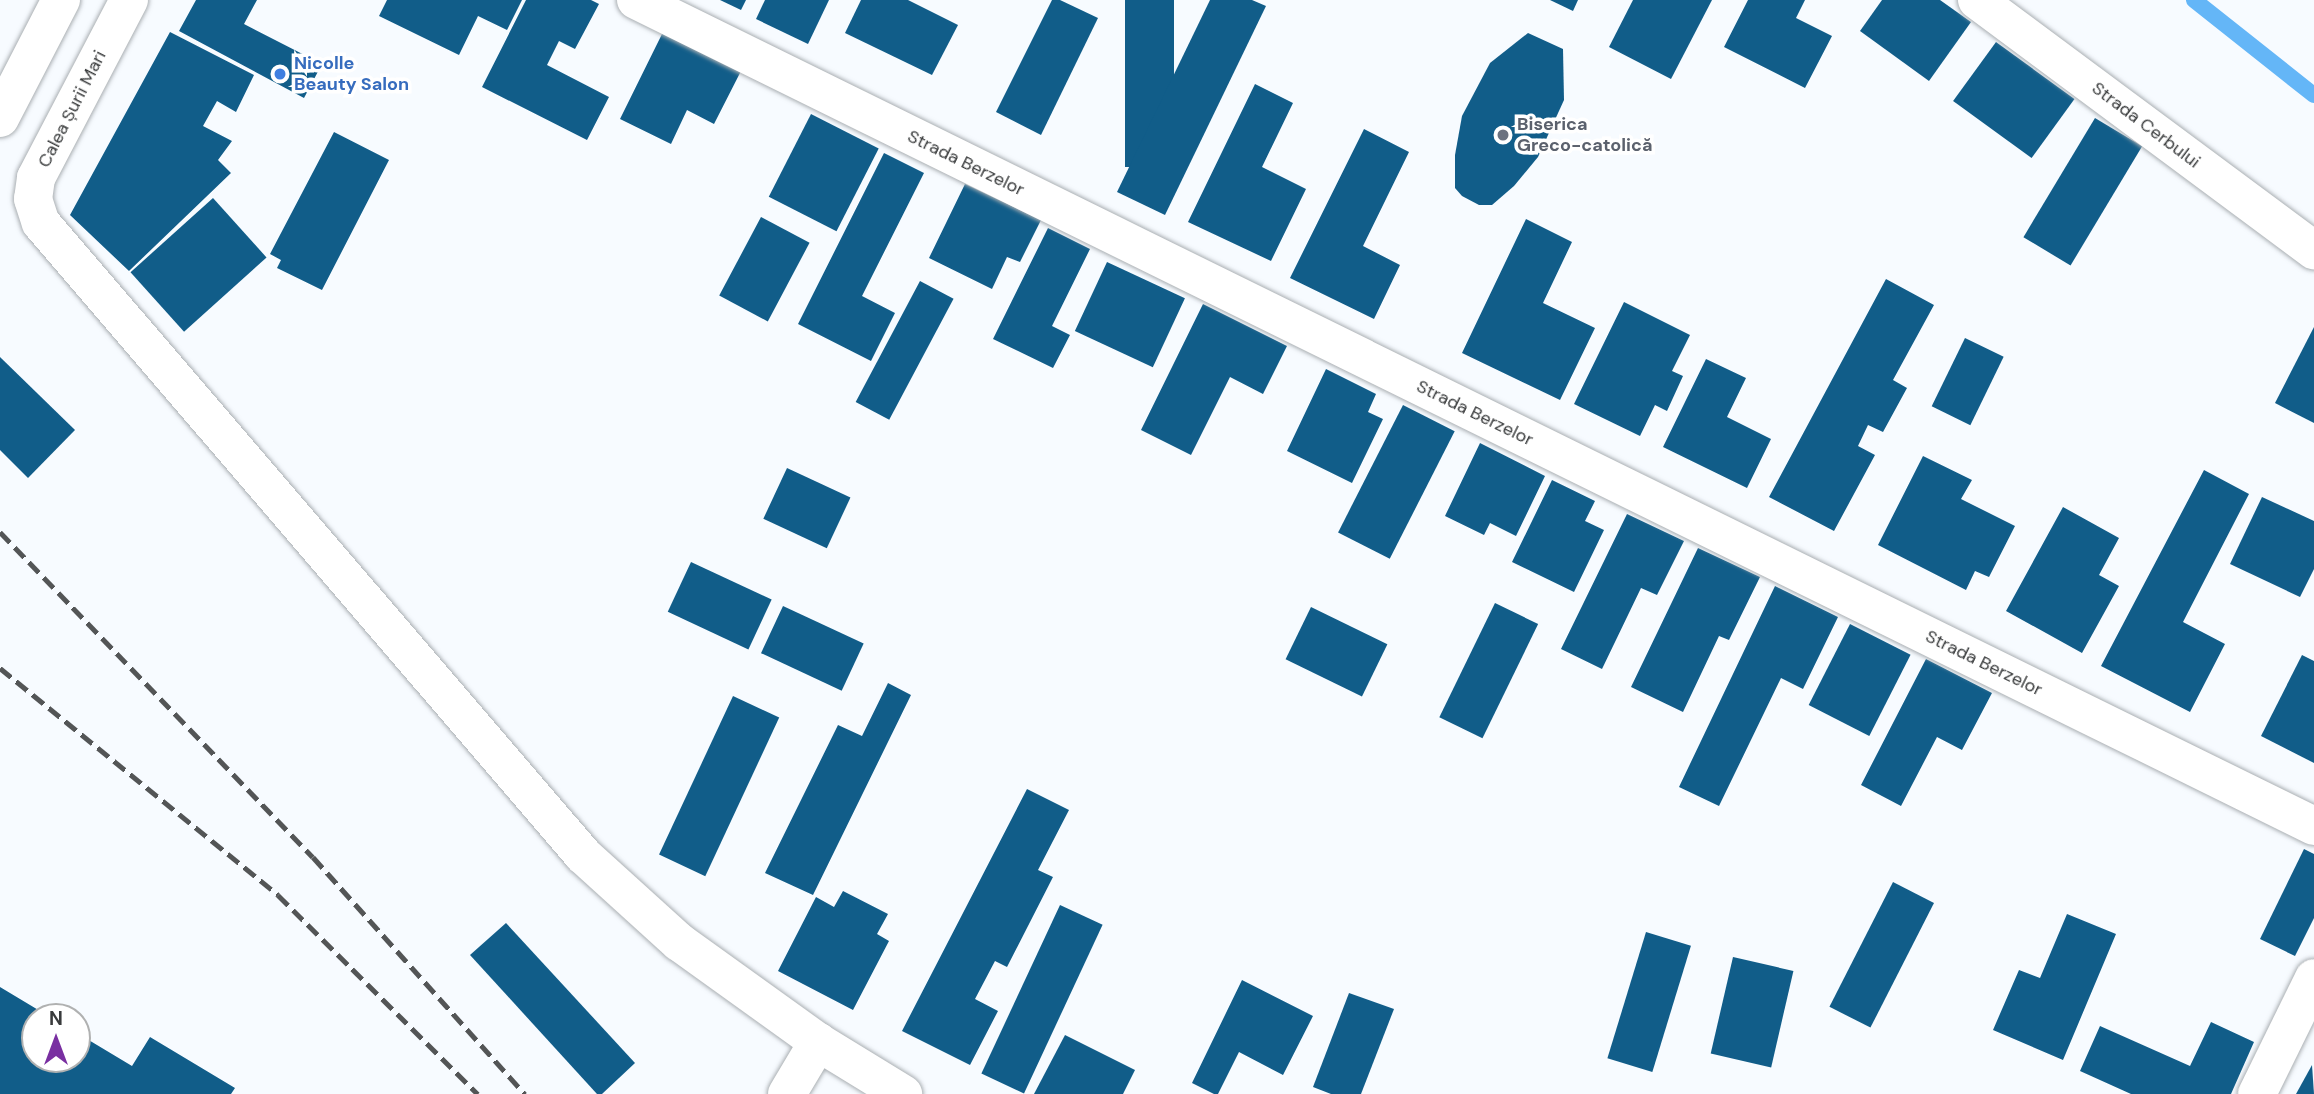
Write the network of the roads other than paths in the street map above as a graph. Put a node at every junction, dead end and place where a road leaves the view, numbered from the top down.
1 (61, 0) edge
2 (129, 0) edge
3 (636, 0) edge
4 (1978, 0) edge
5 (0, 118) edge
6 (2314, 250) edge
7 (2314, 826) edge
8 (2314, 978) edge
9 (818, 1042) junction
10 (787, 1094) edge
11 (903, 1094) edge
12 (2257, 1094) edge

1 - 5 street
2 - 9 street, Calea Șurii Mari
3 - 7 street, Strada Berzelor
4 - 6 street, Strada Cerbului
8 - 12 street
9 - 10 street
9 - 11 street

